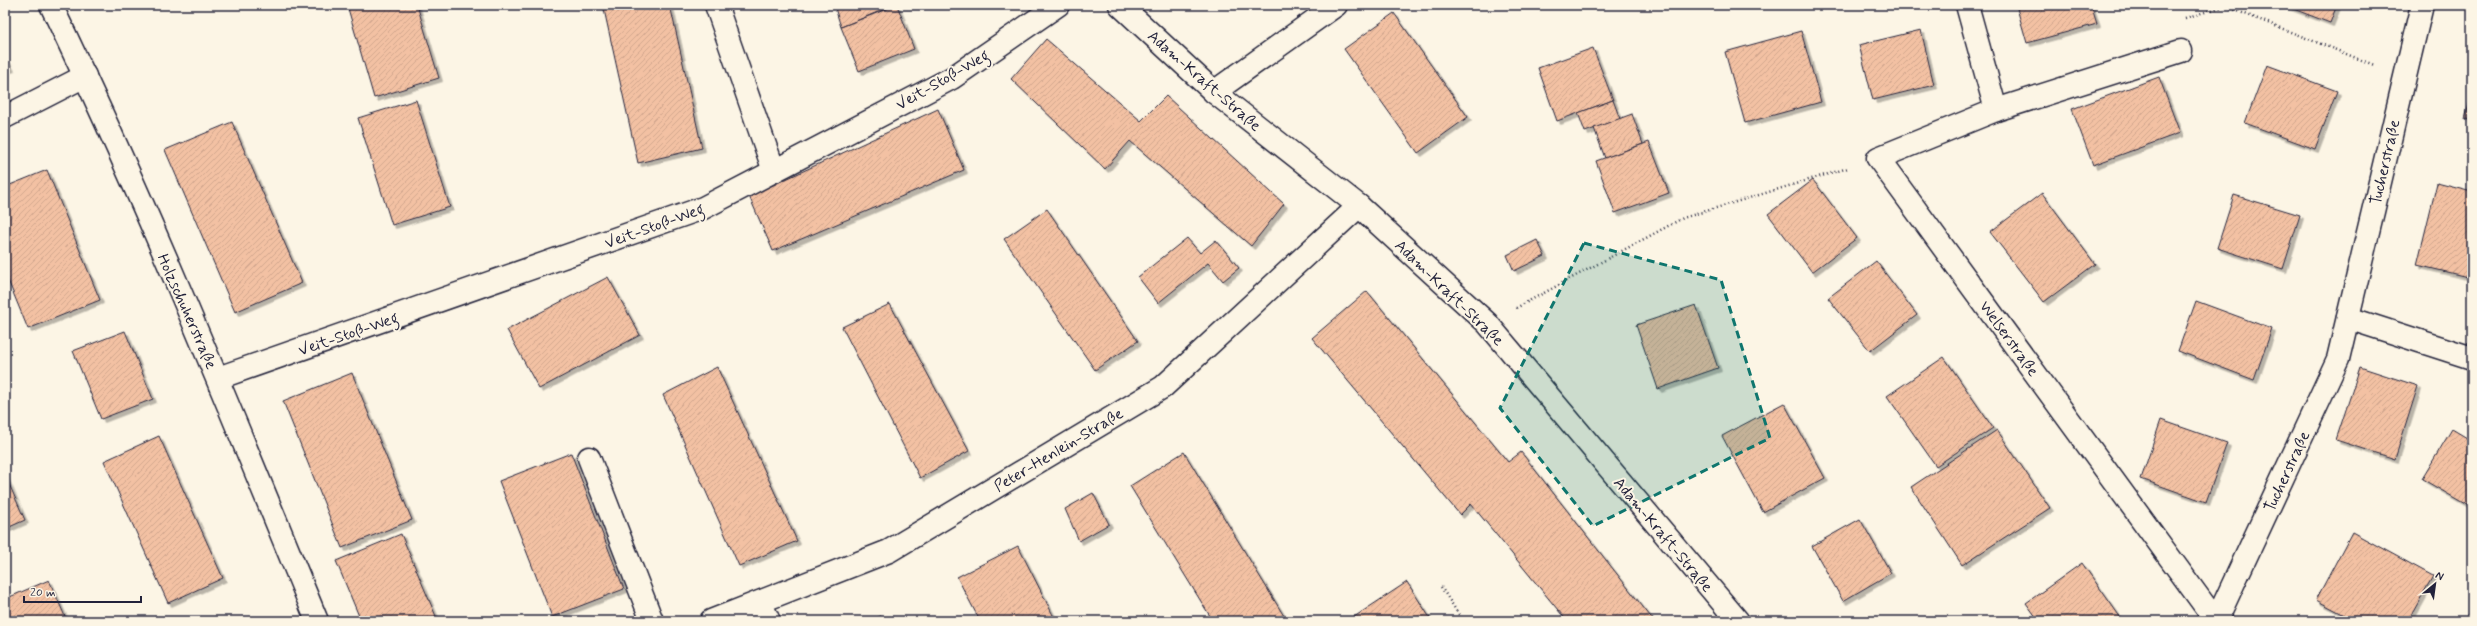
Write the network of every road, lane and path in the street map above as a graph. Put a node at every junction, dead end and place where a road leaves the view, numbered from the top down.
1 (51, 5) edge
2 (716, 5) edge
3 (1058, 5) edge
4 (1120, 5) edge
5 (1336, 5) edge
6 (1967, 5) edge
7 (2422, 5) edge
8 (2182, 51) dead end
9 (85, 76) junction
10 (1214, 92) junction
11 (1996, 110) junction
12 (5, 117) edge
13 (1878, 158) junction
14 (774, 171) junction
15 (1360, 206) junction
16 (2348, 318) junction
17 (1487, 323) junction
18 (2472, 358) edge
19 (218, 378) junction
20 (589, 458) dead end
21 (1442, 587) dead end
22 (760, 602) junction
23 (317, 621) edge
24 (652, 621) edge
25 (711, 621) edge
26 (769, 621) edge
27 (1463, 621) edge
28 (1738, 621) edge
29 (2216, 621) edge

1 - 9 street, Holzschuherstraße
2 - 14 street
3 - 14 street, Veit-Stoß-Weg
4 - 10 street, Adam-Kraft-Straße
5 - 10 street
6 - 11 street
7 - 16 street, Tucherstraße
8 - 11 street
9 - 12 street
9 - 19 street, Holzschuherstraße
10 - 15 street, Adam-Kraft-Straße
11 - 13 street
13 - 17 path
13 - 29 street, Welserstraße
14 - 19 street, Veit-Stoß-Weg
15 - 17 street, Adam-Kraft-Straße
15 - 22 street, Peter-Henlein-Straße
16 - 18 street
16 - 29 street, Tucherstraße
17 - 28 street, Adam-Kraft-Straße
19 - 23 street, Holzschuherstraße
20 - 24 street
21 - 27 path
22 - 25 street, Peter-Henlein-Straße
22 - 26 street

